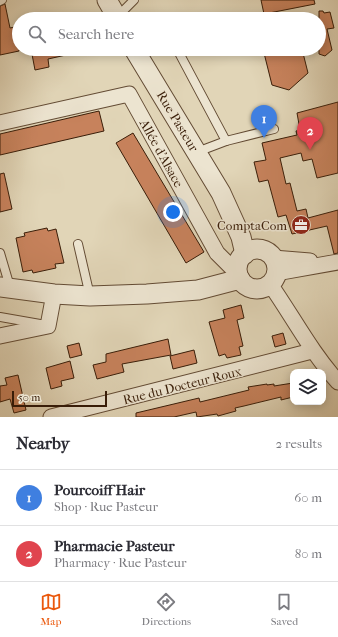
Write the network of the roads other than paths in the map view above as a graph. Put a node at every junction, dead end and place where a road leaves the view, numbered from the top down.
1 (107, 0) edge
2 (134, 0) edge
3 (114, 12) edge
4 (123, 12) edge
5 (138, 56) edge
6 (181, 56) edge
7 (0, 123) edge
8 (274, 129) dead end
9 (226, 141) junction
10 (197, 152) junction
11 (221, 193) junction
12 (78, 244) dead end
13 (0, 253) edge
14 (333, 262) edge
15 (271, 266) junction
16 (239, 268) junction
17 (5, 288) edge
18 (54, 294) junction
19 (90, 296) junction
20 (0, 317) edge
21 (48, 326) junction
22 (0, 336) edge
23 (312, 351) junction
24 (338, 382) edge
25 (51, 417) edge

1 - 3 street
2 - 4 lane
5 - 10 street, Rue Pasteur
6 - 9 lane
7 - 16 street, Allée d'Alsace
8 - 9 lane
9 - 10 lane
10 - 11 street, Rue Pasteur
11 - 15 street, Rue Pasteur
11 - 16 street, Rue Pasteur
12 - 19 lane
13 - 17 lane
14 - 15 street
15 - 16 street
15 - 16 street
15 - 23 street, Rue Pasteur
16 - 19 street
17 - 18 street
18 - 19 street
18 - 21 street
20 - 21 lane
21 - 22 street
23 - 24 street, Rue Pasteur
23 - 25 street, Rue du Docteur Roux

